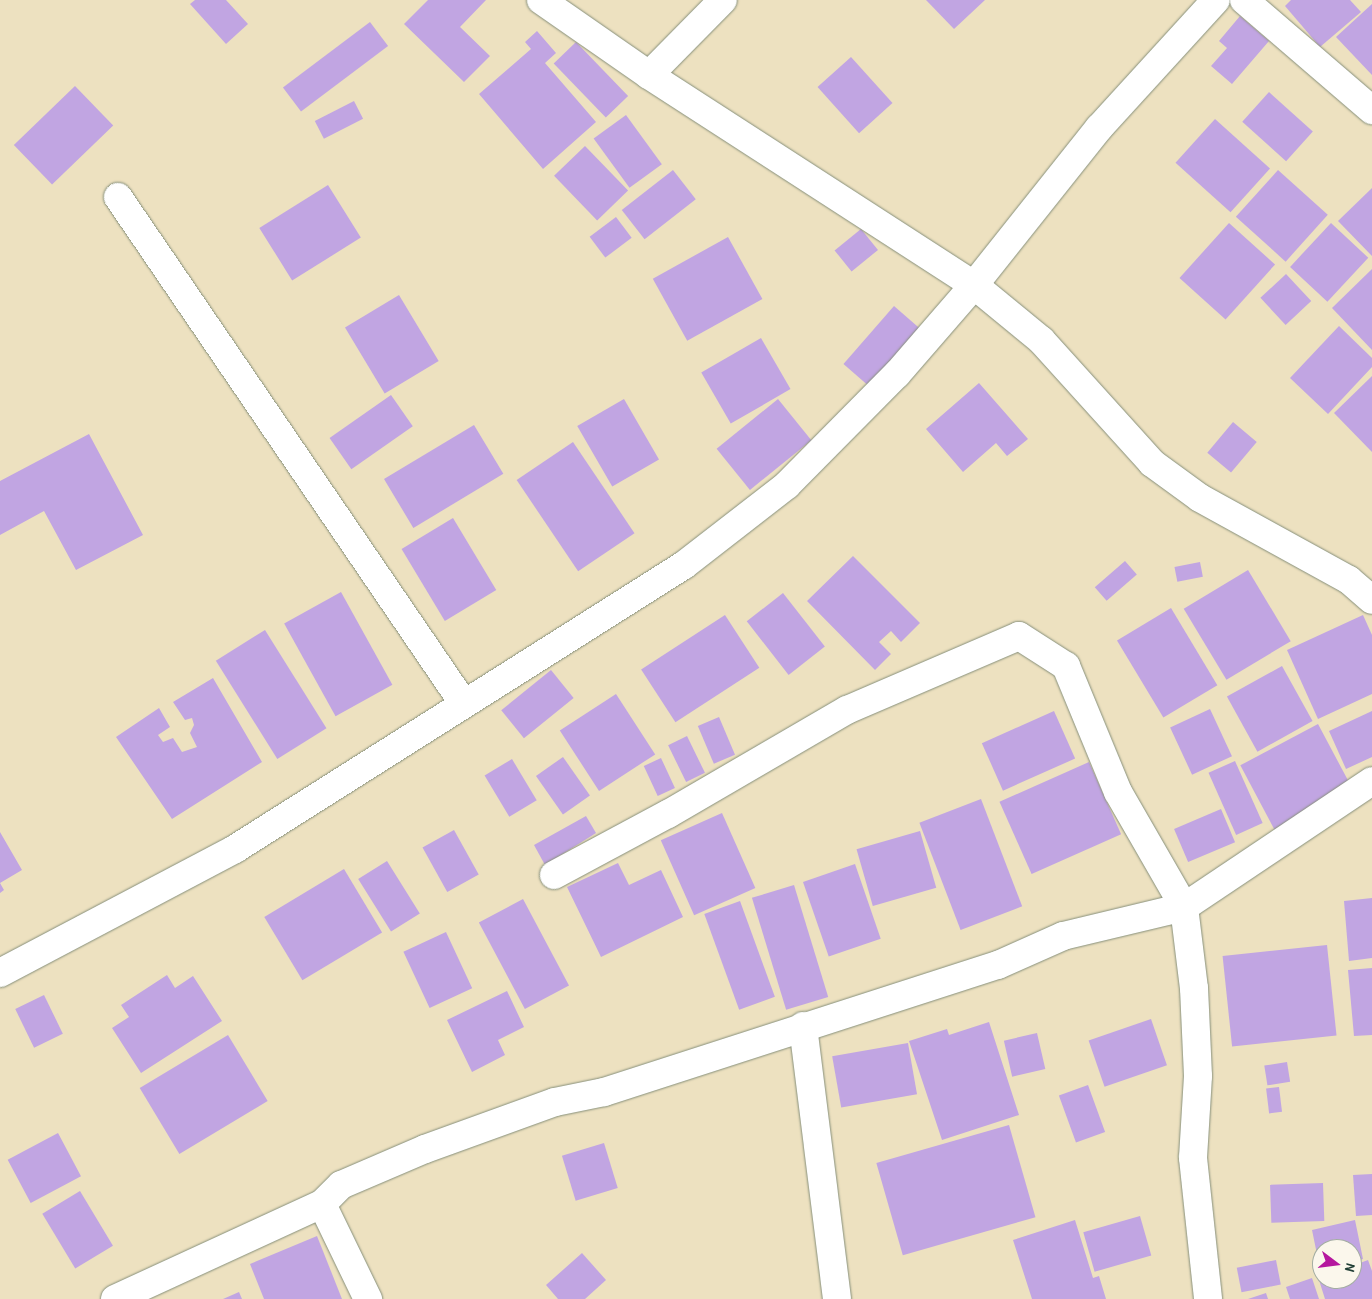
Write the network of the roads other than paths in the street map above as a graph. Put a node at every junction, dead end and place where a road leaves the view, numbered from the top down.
1 (540, 0) edge
2 (723, 0) edge
3 (1216, 0) edge
4 (1244, 0) edge
5 (648, 75) junction
6 (1372, 110) edge
7 (118, 197) dead end
8 (974, 285) junction
9 (1372, 600) edge
10 (464, 704) junction
11 (1372, 781) edge
12 (554, 875) dead end
13 (1184, 907) junction
14 (0, 972) edge
15 (803, 1026) junction
16 (322, 1204) junction
17 (115, 1299) edge
18 (368, 1299) edge
19 (837, 1299) edge
20 (1208, 1299) edge

1 - 5 street
2 - 5 street
3 - 8 street
4 - 6 street
5 - 8 street
7 - 10 street
8 - 9 street
8 - 10 street
10 - 14 street
11 - 13 street
12 - 13 street
13 - 15 street
13 - 20 street
15 - 16 street
15 - 19 street
16 - 17 street
16 - 18 street

